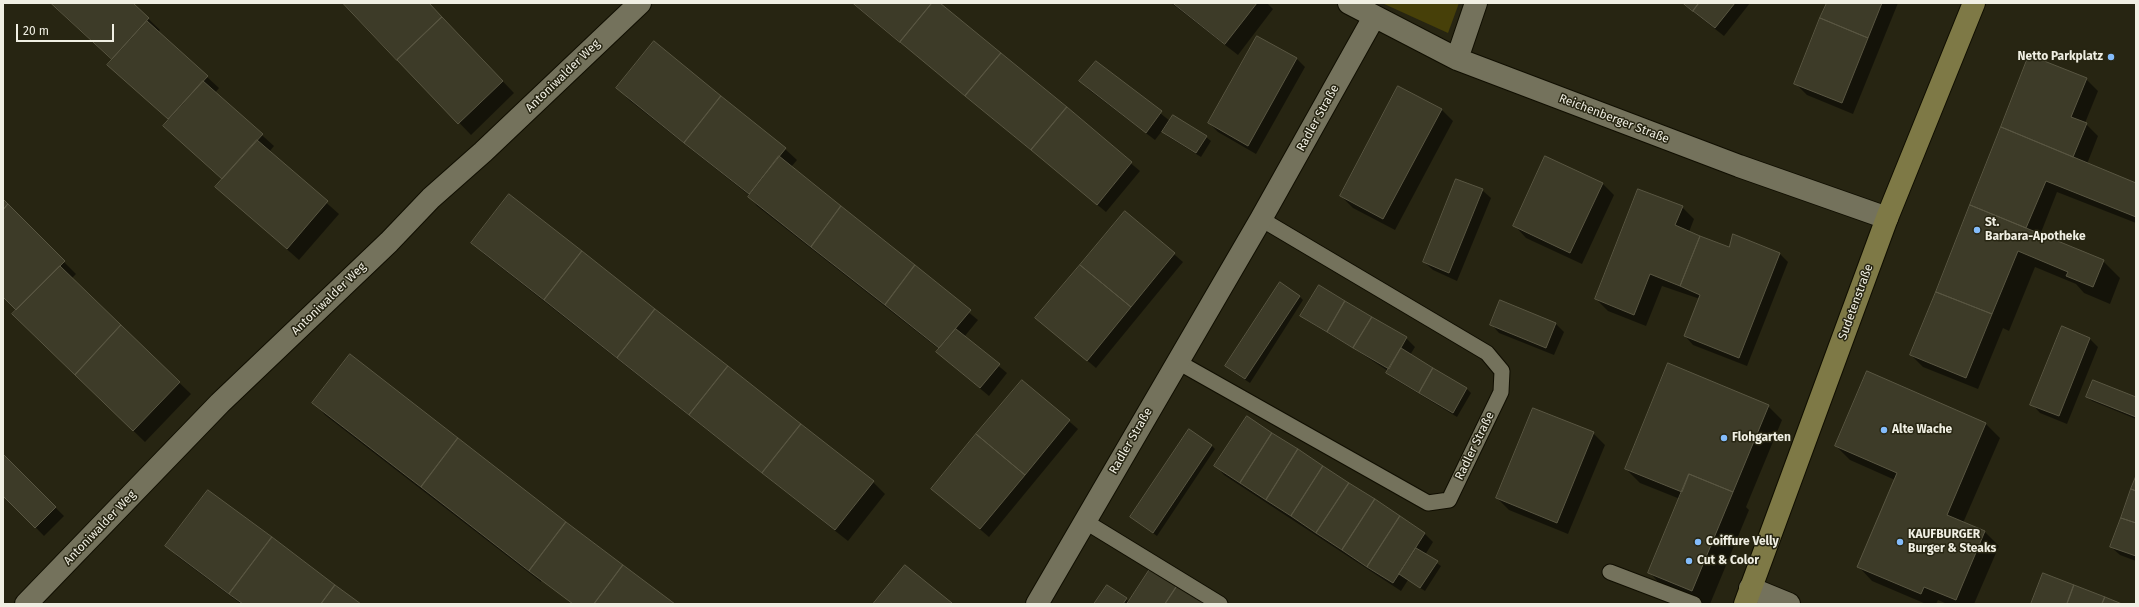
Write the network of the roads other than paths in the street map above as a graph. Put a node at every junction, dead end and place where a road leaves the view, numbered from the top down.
1 (640, 3) edge
2 (1349, 3) edge
3 (1476, 3) edge
4 (1974, 3) edge
5 (1374, 17) junction
6 (1457, 59) junction
7 (1887, 218) junction
8 (1261, 219) junction
9 (1178, 362) junction
10 (1086, 522) junction
11 (1610, 572) dead end
12 (1748, 596) edge
13 (26, 604) edge
14 (1037, 604) edge
15 (1220, 604) edge
16 (1694, 604) edge
17 (1789, 604) edge

1 - 13 street, Antoniwalder Weg
2 - 5 street, Reichenberger Straße
3 - 6 street
4 - 7 street, Sudetenstraße
5 - 6 street, Reichenberger Straße
5 - 8 street, Radler Straße
6 - 7 street, Reichenberger Straße
7 - 12 street, Sudetenstraße
8 - 9 street, Radler Straße
8 - 9 lane, Radler Straße
9 - 10 street, Radler Straße
10 - 14 street, Radler Straße
10 - 15 lane
11 - 16 lane
12 - 17 street

